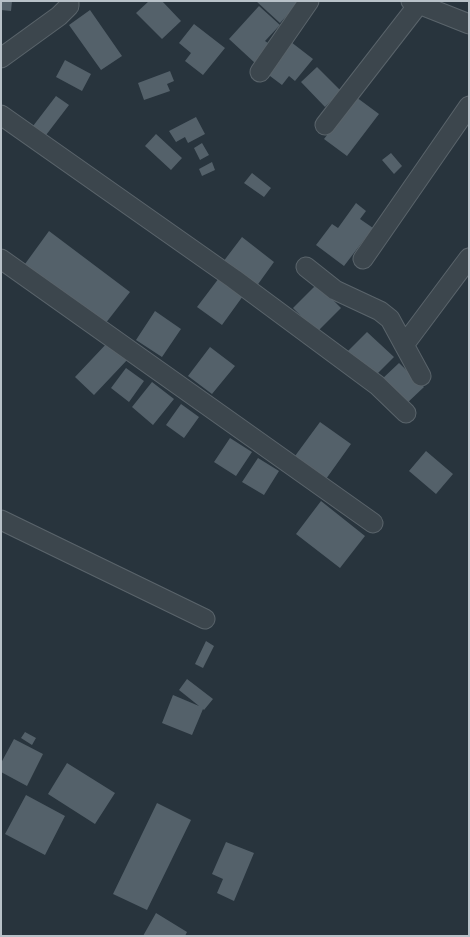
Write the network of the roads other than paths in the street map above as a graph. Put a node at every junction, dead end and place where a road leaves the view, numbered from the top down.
1 (69, 1) edge
2 (309, 1) edge
3 (415, 3) edge
4 (469, 24) edge
5 (1, 58) edge
6 (260, 72) dead end
7 (469, 106) edge
8 (1, 115) edge
9 (325, 125) dead end
10 (469, 258) edge
11 (1, 259) edge
12 (363, 259) dead end
13 (306, 267) dead end
14 (404, 346) junction
15 (422, 376) dead end
16 (406, 413) dead end
17 (1, 520) edge
18 (373, 523) dead end
19 (205, 619) dead end

1 - 5 street
2 - 6 street
3 - 4 street
3 - 9 street
7 - 12 street
8 - 16 street
10 - 14 street
11 - 18 street
13 - 14 street
14 - 15 street
17 - 19 street

